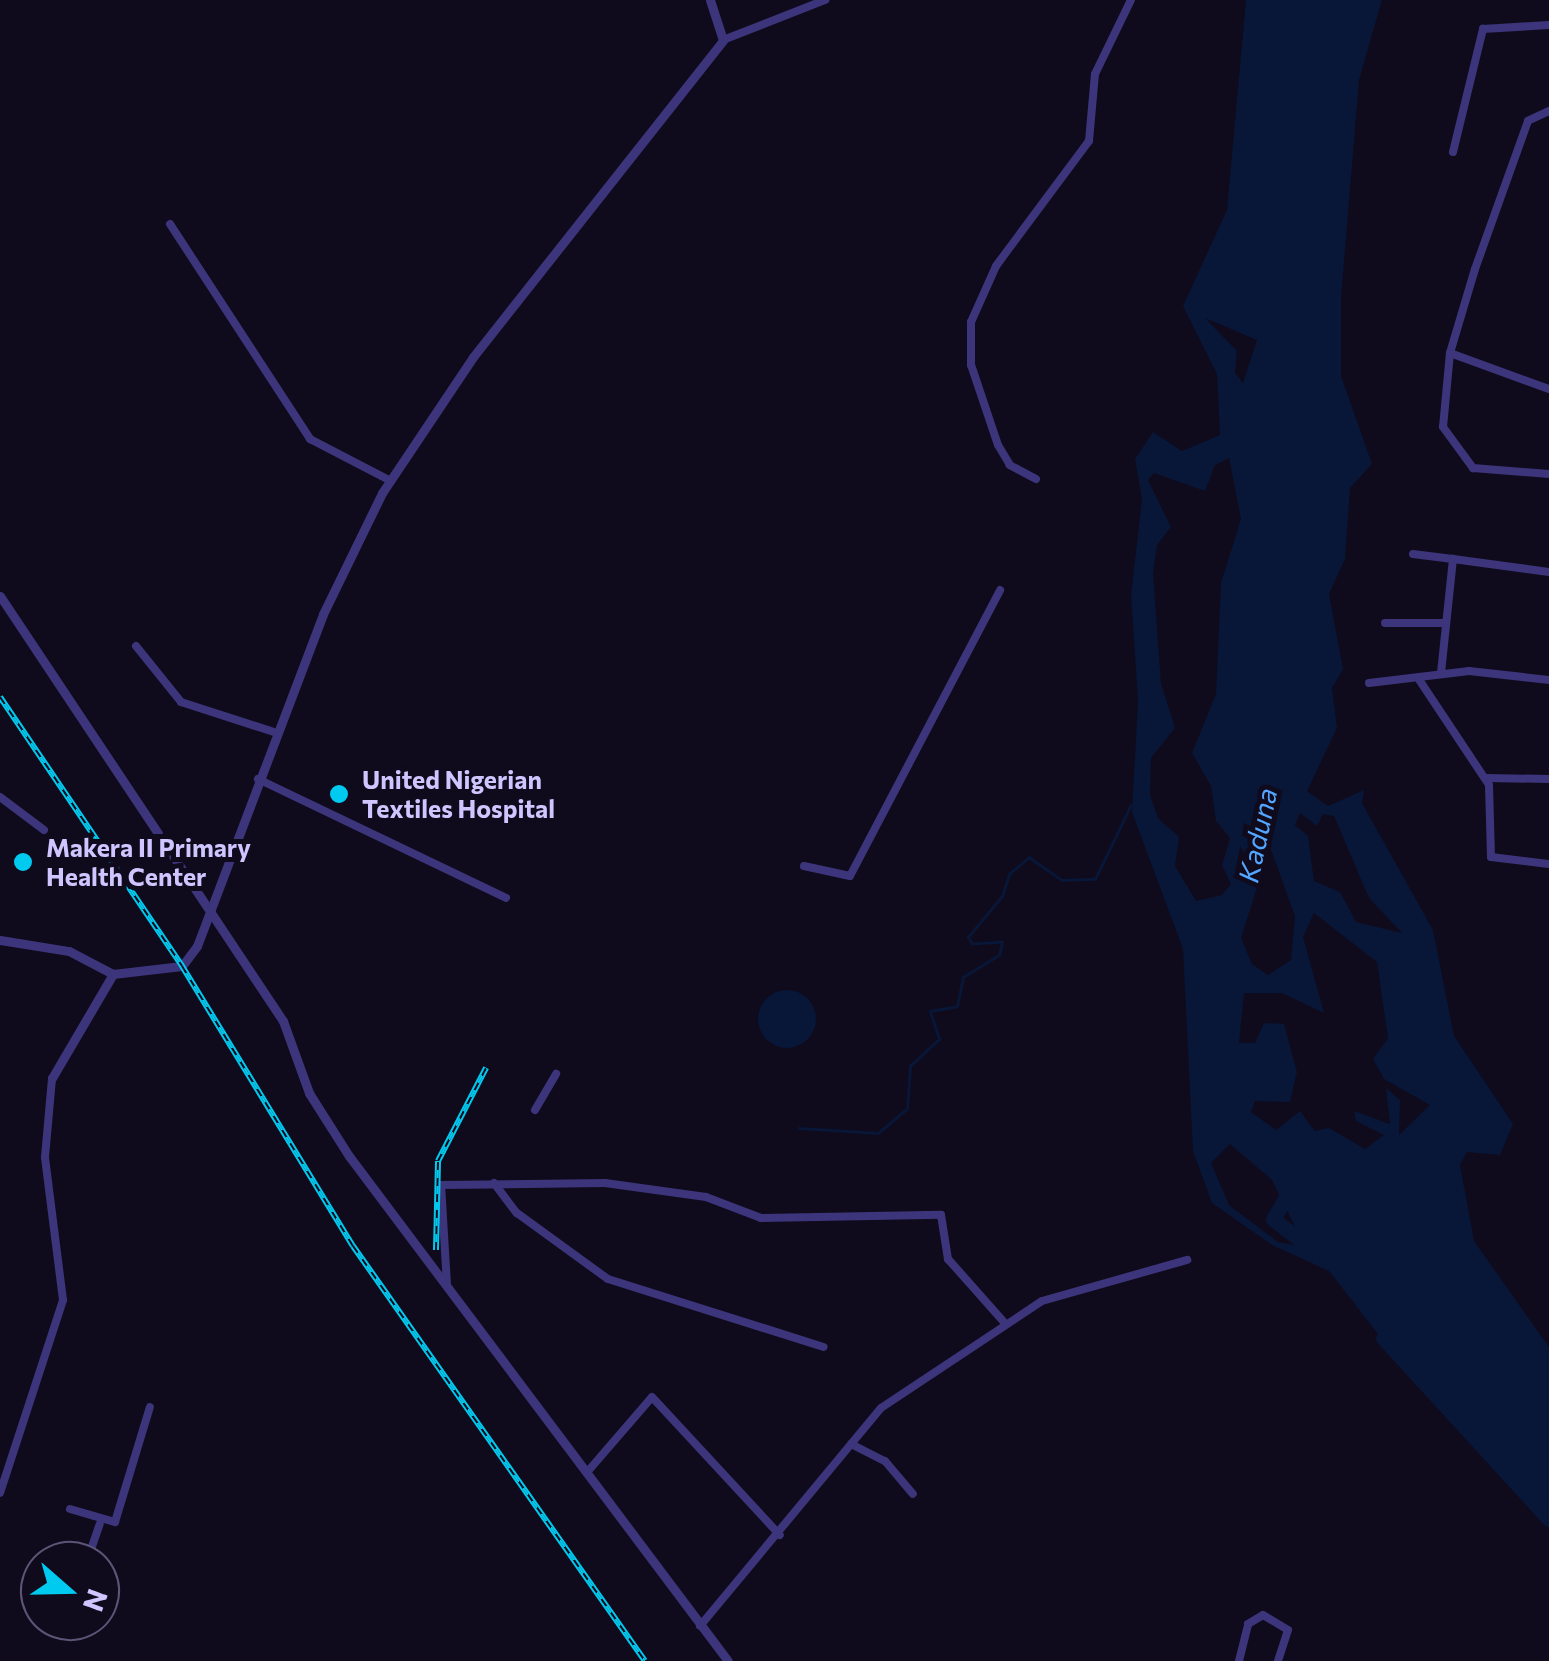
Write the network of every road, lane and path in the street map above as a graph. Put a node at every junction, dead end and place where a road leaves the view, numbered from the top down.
1 (710, 0) edge
2 (825, 0) edge
3 (1131, 0) edge
4 (1549, 25) edge
5 (723, 40) junction
6 (1549, 111) edge
7 (1453, 152) dead end
8 (170, 224) dead end
9 (1450, 353) junction
10 (1549, 388) edge
11 (1549, 474) edge
12 (389, 480) junction
13 (1036, 480) dead end
14 (1412, 554) dead end
15 (1452, 559) junction
16 (1549, 572) edge
17 (1000, 590) dead end
18 (0, 596) edge
19 (1446, 623) junction
20 (1385, 624) dead end
21 (136, 646) dead end
22 (1441, 673) junction
23 (1418, 678) junction
24 (1549, 680) edge
25 (1369, 683) dead end
26 (277, 733) junction
27 (1486, 778) junction
28 (258, 780) junction
29 (1549, 780) edge
30 (0, 797) edge
31 (44, 830) dead end
32 (1549, 864) edge
33 (804, 866) dead end
34 (506, 898) dead end
35 (207, 909) junction
36 (0, 940) edge
37 (113, 974) junction
38 (556, 1074) dead end
39 (52, 1078) joint
40 (535, 1110) dead end
41 (494, 1183) junction
42 (1187, 1260) dead end
43 (448, 1285) junction
44 (1004, 1322) junction
45 (824, 1348) dead end
46 (150, 1407) dead end
47 (850, 1444) junction
48 (589, 1470) junction
49 (0, 1493) edge
50 (913, 1494) dead end
51 (70, 1509) dead end
52 (100, 1524) junction
53 (780, 1535) junction
54 (94, 1541) edge
55 (700, 1626) junction
56 (728, 1661) edge
57 (1239, 1661) edge
58 (1278, 1661) edge

1 - 5 street
2 - 5 street
3 - 13 street
4 - 7 street
5 - 12 street
6 - 9 street
8 - 12 street
9 - 10 street
9 - 11 street
12 - 26 street
14 - 15 street
15 - 16 street
15 - 19 street
17 - 33 street
18 - 35 street
19 - 20 street
19 - 22 street
21 - 26 street
22 - 23 street
22 - 24 street
23 - 25 street
23 - 27 street
26 - 28 street
27 - 29 street
27 - 32 street
28 - 34 street
28 - 35 street
30 - 31 street
35 - 37 street
35 - 43 street
36 - 37 street
37 - 39 street
38 - 40 street
39 - 49 street
41 - 43 street
41 - 44 street
41 - 45 street
42 - 44 street
43 - 48 street
44 - 47 street
46 - 52 street
47 - 50 street
47 - 53 street
48 - 53 street
48 - 55 street
51 - 52 street
52 - 54 street
53 - 55 street
55 - 56 street
57 - 58 street

